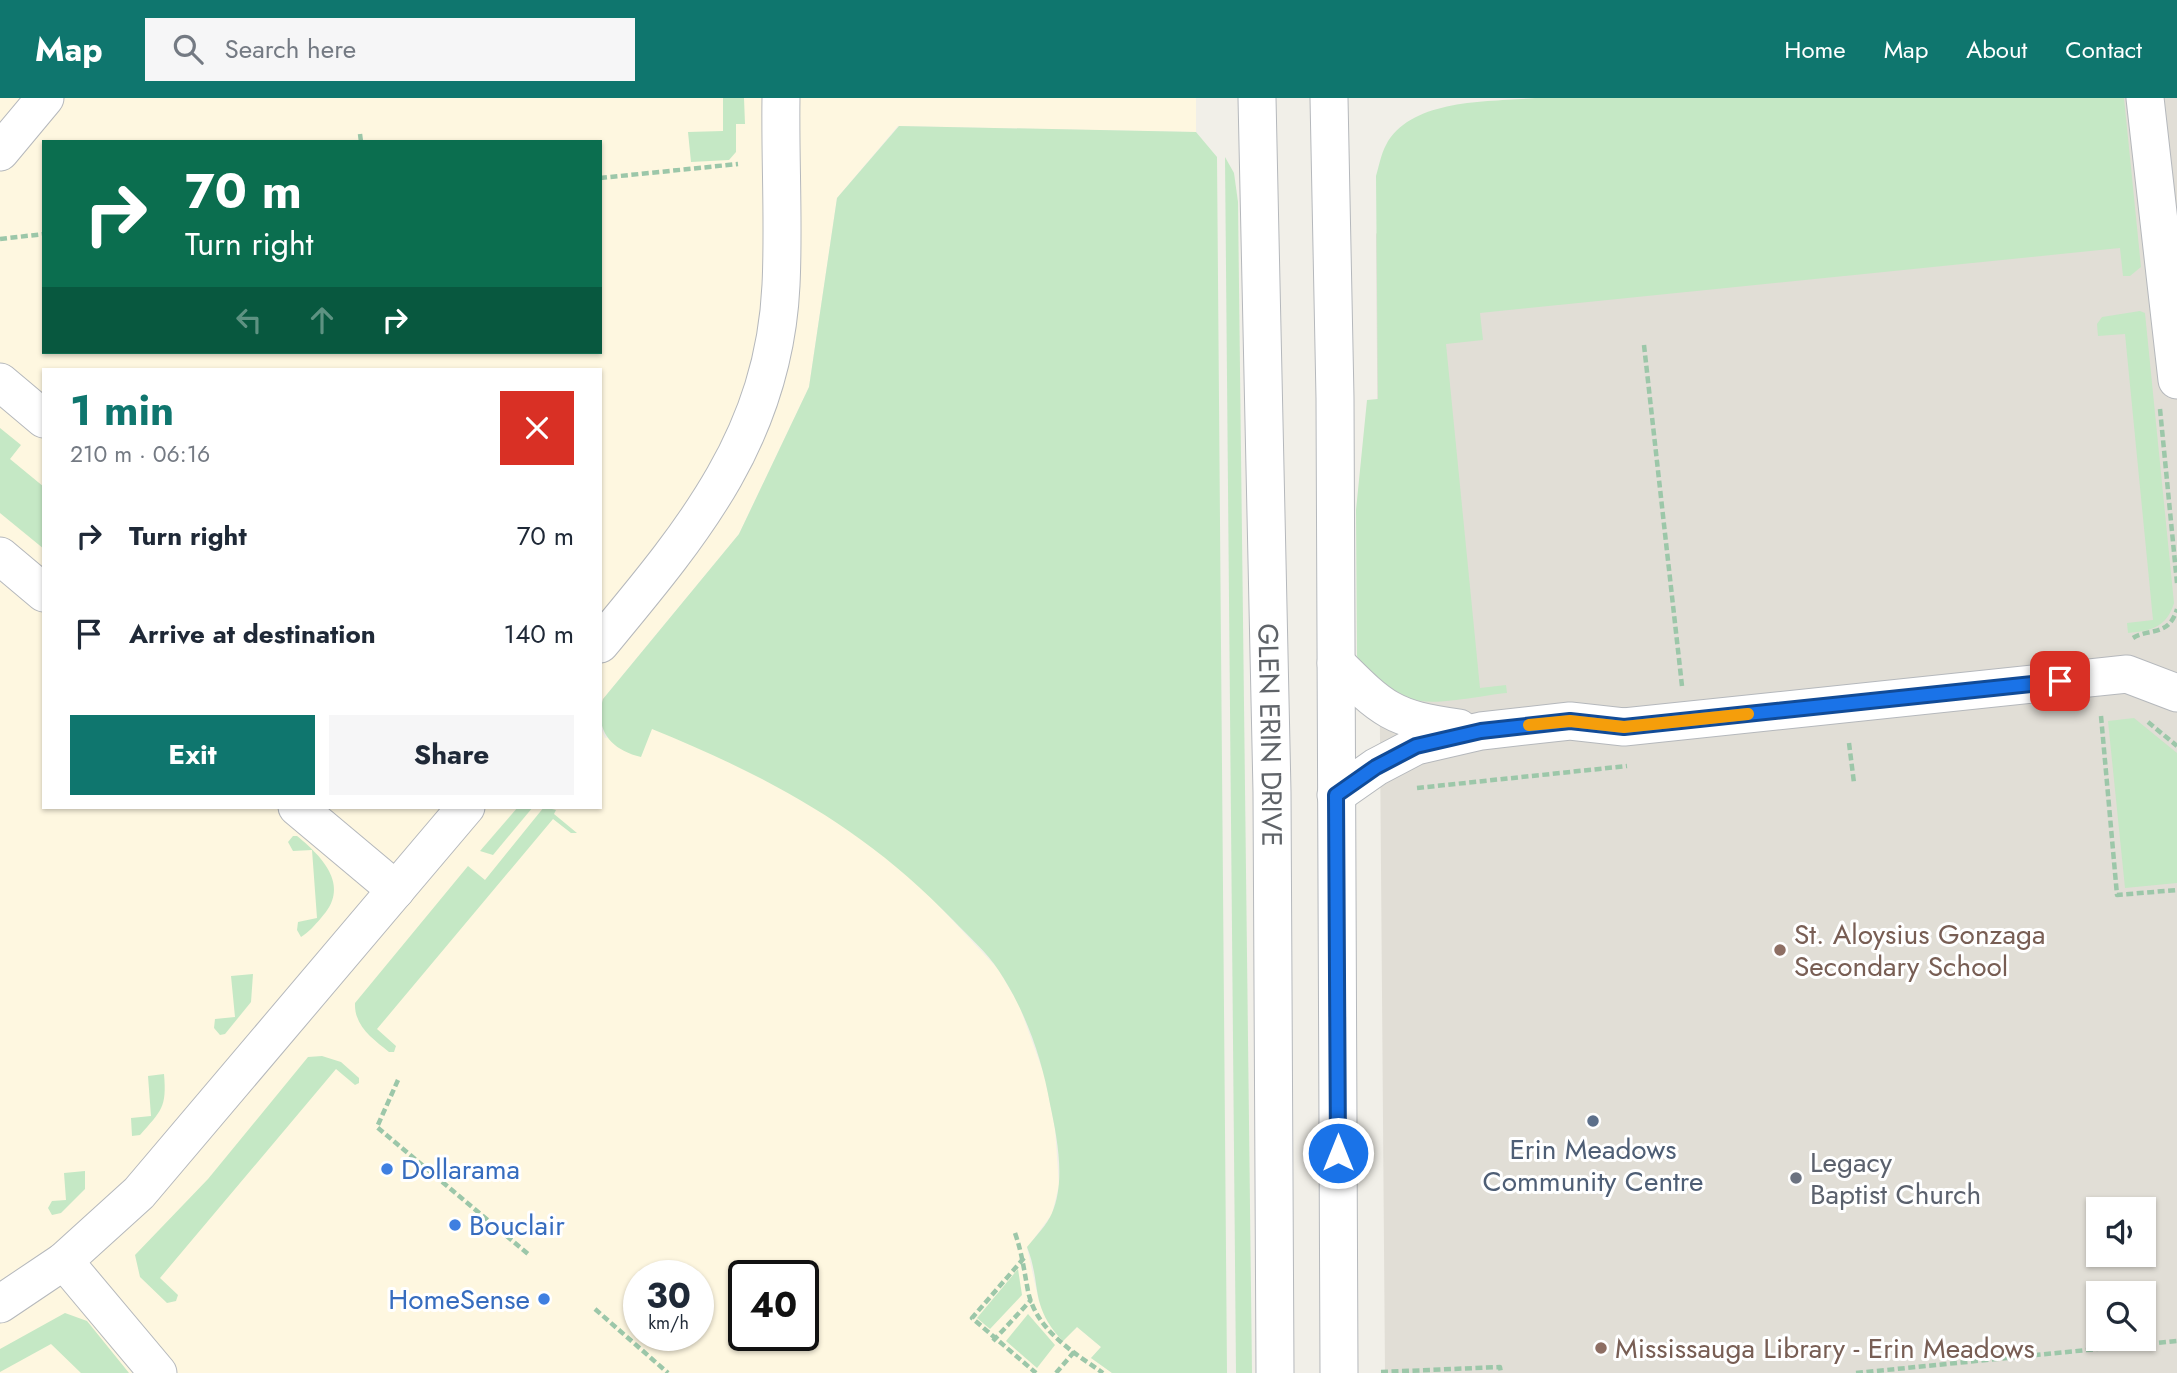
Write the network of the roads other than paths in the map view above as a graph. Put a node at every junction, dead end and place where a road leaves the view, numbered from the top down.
1 (45, 98) edge
2 (781, 98) edge
3 (1257, 98) edge
4 (1329, 98) edge
5 (2145, 98) edge
6 (0, 152) edge
7 (2177, 380) edge
8 (0, 382) edge
9 (42, 417) edge
10 (0, 556) edge
11 (42, 591) edge
12 (602, 641) edge
13 (1336, 663) junction
14 (2177, 693) edge
15 (1481, 731) junction
16 (1336, 795) junction
17 (299, 809) edge
18 (464, 809) edge
19 (396, 890) junction
20 (64, 1261) junction
21 (0, 1304) edge
22 (158, 1373) edge
23 (1275, 1373) edge
24 (1339, 1373) edge

1 - 6 street
2 - 12 street
3 - 23 street, GLEN ERIN DRIVE
4 - 13 street
5 - 7 street
8 - 9 street
10 - 11 street
13 - 15 street
13 - 16 street
14 - 15 street
15 - 16 street
16 - 24 street
17 - 19 street
18 - 19 street
19 - 20 street
20 - 21 street
20 - 22 street

